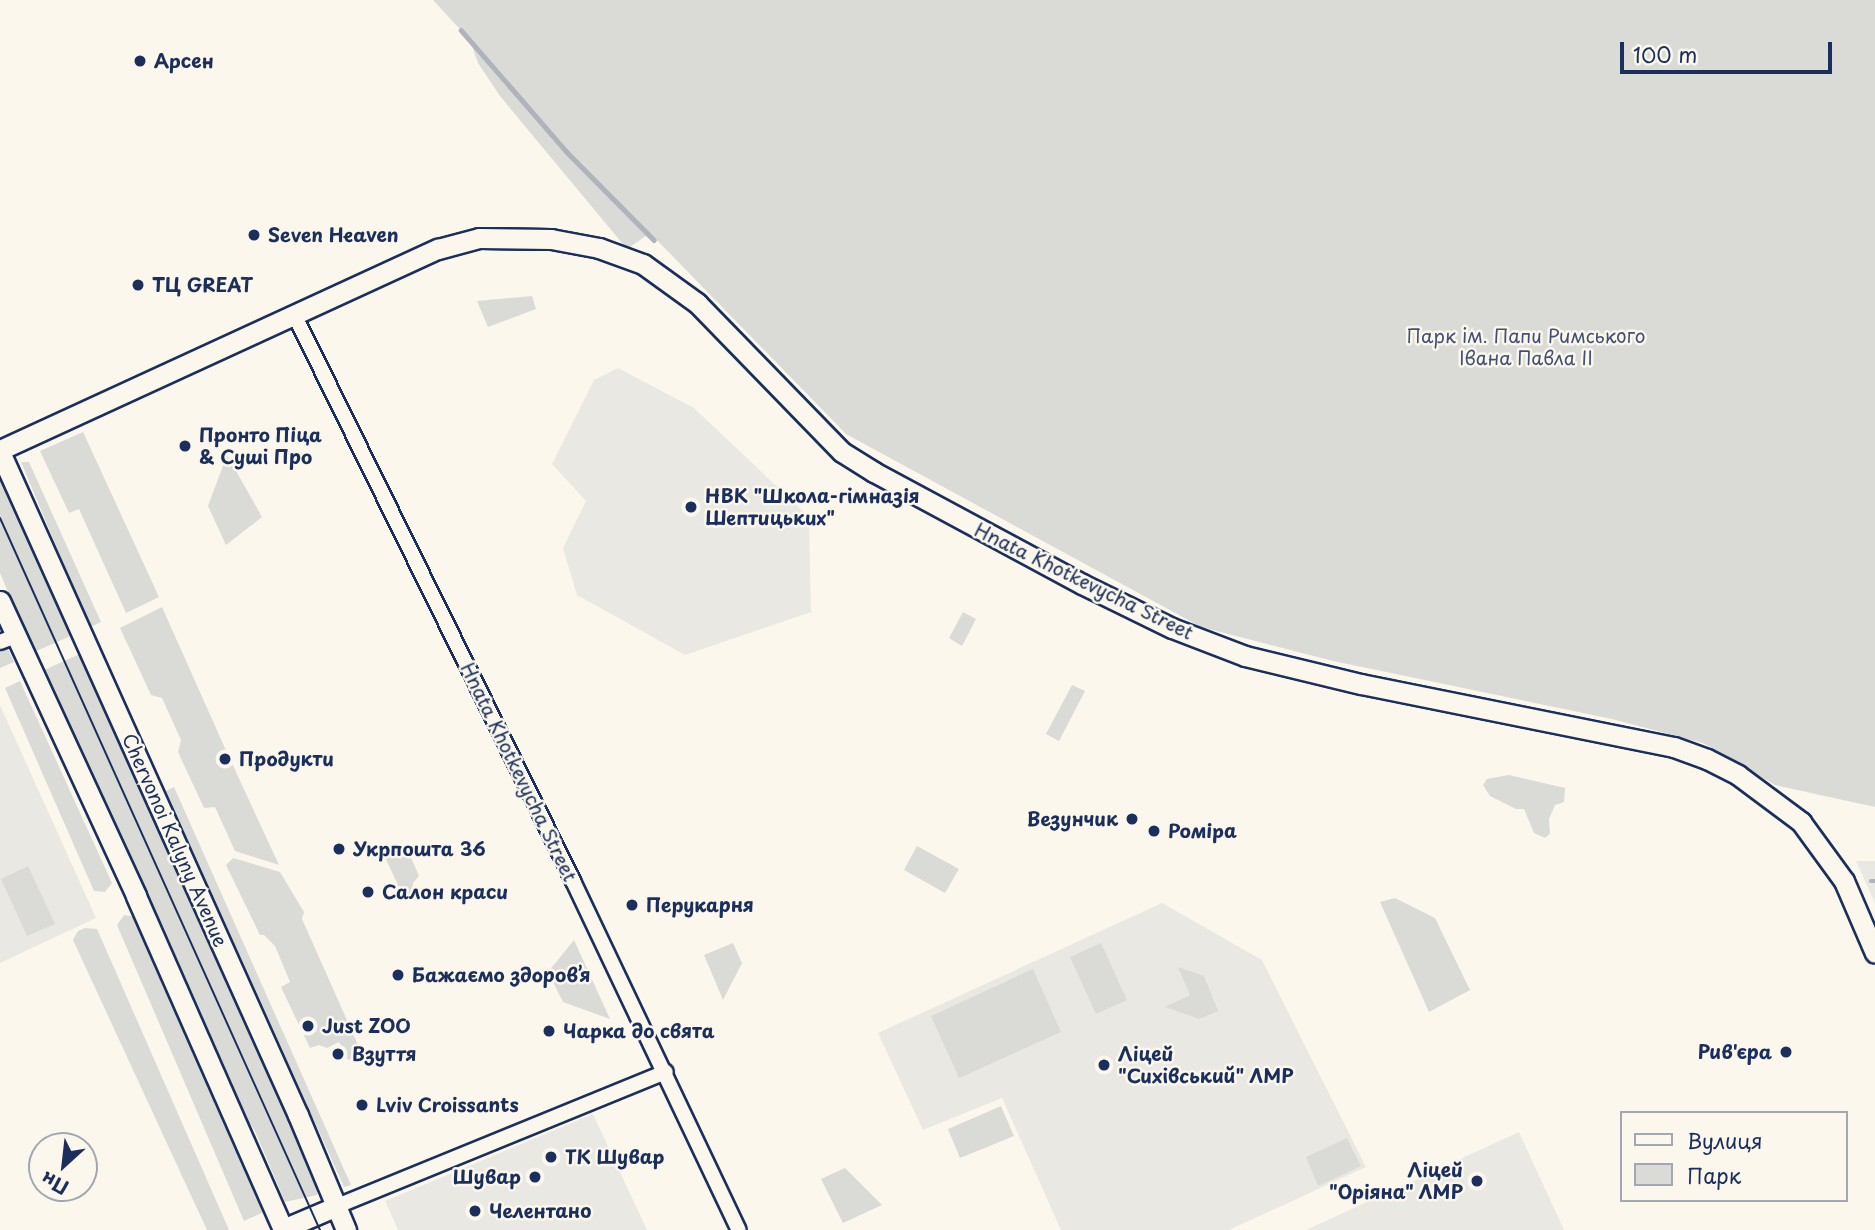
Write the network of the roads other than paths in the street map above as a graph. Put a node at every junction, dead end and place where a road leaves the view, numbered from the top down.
1 (295, 316) junction
2 (0, 451) edge
3 (0, 601) edge
4 (8, 639) edge
5 (1875, 953) edge
6 (666, 1072) junction
7 (337, 1206) junction
8 (283, 1229) edge
9 (346, 1230) edge
10 (739, 1230) edge

1 - 2 street, Hnata Khotkevycha Street
1 - 5 street, Hnata Khotkevycha Street
1 - 6 street, Hnata Khotkevycha Street
2 - 7 street, Chervonoi Kalyny Avenue
3 - 4 street
4 - 8 street
6 - 7 street
6 - 10 street, Hnata Khotkevycha Street
7 - 8 street
7 - 9 street, Chervonoi Kalyny Avenue

